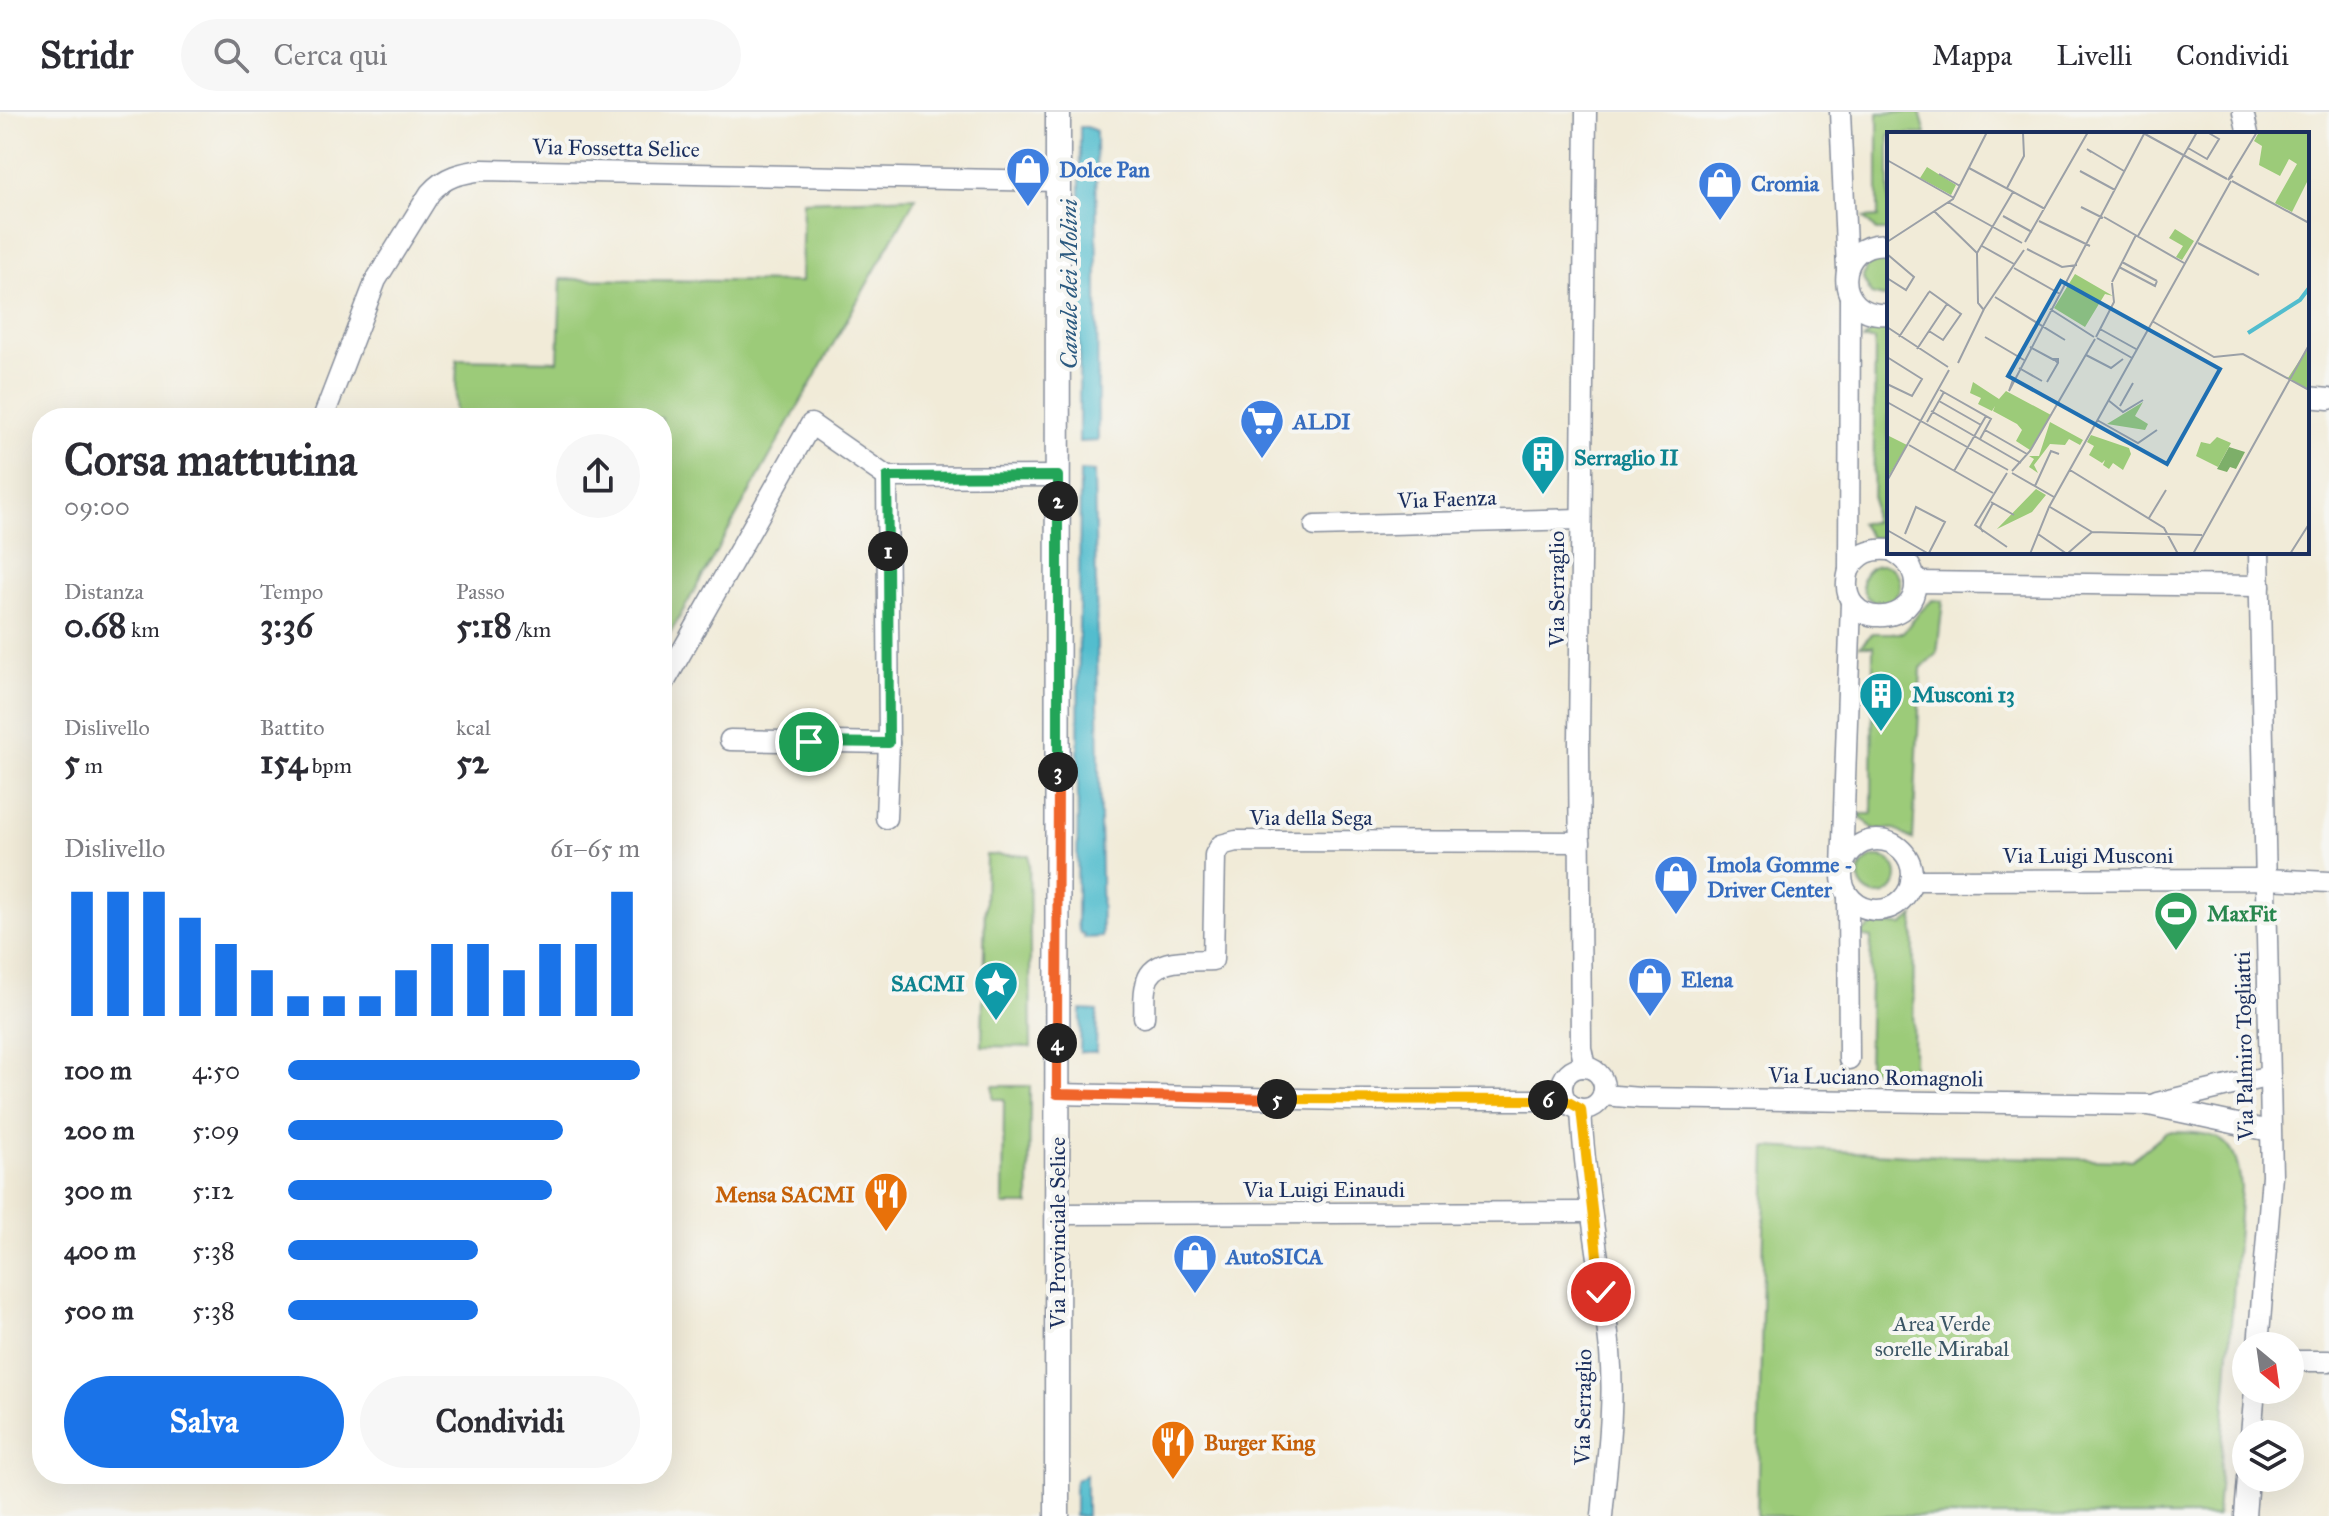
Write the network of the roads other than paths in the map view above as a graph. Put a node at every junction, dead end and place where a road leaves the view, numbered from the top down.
1 (1058, 112) edge
2 (1586, 112) edge
3 (1840, 112) edge
4 (2243, 112) edge
5 (2260, 112) edge
6 (2248, 132) edge
7 (2255, 132) edge
8 (1058, 181) junction
9 (1887, 245) edge
10 (1847, 269) junction
11 (1850, 296) junction
12 (1887, 314) edge
13 (2309, 397) edge
14 (2329, 399) edge
15 (327, 408) edge
16 (1058, 476) junction
17 (887, 477) junction
18 (1580, 519) junction
19 (1315, 526) dead end
20 (1887, 550) edge
21 (1896, 554) edge
22 (2259, 554) edge
23 (1849, 570) junction
24 (1915, 582) junction
25 (2260, 586) junction
26 (1851, 602) junction
27 (672, 669) edge
28 (730, 740) dead end
29 (889, 743) junction
30 (886, 818) dead end
31 (1580, 842) junction
32 (1842, 869) junction
33 (2265, 879) junction
34 (1911, 880) junction
35 (2329, 882) edge
36 (1848, 895) junction
37 (1144, 1017) dead end
38 (1849, 1059) dead end
39 (1585, 1067) junction
40 (2270, 1076) junction
41 (1057, 1094) junction
42 (1603, 1095) junction
43 (1573, 1104) junction
44 (2149, 1105) junction
45 (2270, 1131) junction
46 (1591, 1212) junction
47 (1057, 1214) junction
48 (2259, 1332) edge
49 (2304, 1361) edge
50 (2329, 1361) edge
51 (2247, 1492) edge
52 (2246, 1515) edge
53 (1057, 1516) edge
54 (1602, 1516) edge

1 - 8 main road, Via Provinciale Selice
2 - 18 street, Via Serraglio
3 - 10 street
4 - 6 street
5 - 7 street
8 - 15 street, Via Fossetta Selice
8 - 16 main road, Via Provinciale Selice
9 - 10 street
10 - 11 street
11 - 12 street
11 - 23 street
13 - 14 street
16 - 17 street
16 - 41 main road, Via Provinciale Selice
17 - 27 street
17 - 29 street
18 - 19 street, Via Faenza
18 - 31 street, Via Serraglio
20 - 23 street
21 - 24 street
22 - 25 street, Via Palmiro Togliatti
23 - 26 street
24 - 25 street
24 - 26 street
25 - 33 street, Via Palmiro Togliatti
26 - 32 street
28 - 29 street
29 - 30 street
31 - 37 street, Via della Sega
31 - 39 street, Via Serraglio
32 - 34 street
32 - 36 street
33 - 34 street, Via Luigi Musconi
33 - 35 street, Via Luigi Musconi
33 - 40 street, Via Palmiro Togliatti
34 - 36 street
36 - 38 street
39 - 42 street, Via Serraglio
39 - 43 street, Via Serraglio
40 - 44 street, Via Luciano Romagnoli
40 - 45 street, Via Palmiro Togliatti
41 - 43 street
41 - 47 main road, Via Provinciale Selice
42 - 43 street
42 - 44 street, Via Luciano Romagnoli
43 - 46 street, Via Serraglio
44 - 45 street, Via Luciano Romagnoli
45 - 48 street, Via Palmiro Togliatti
46 - 47 street, Via Luigi Einaudi
46 - 54 street, Via Serraglio
47 - 53 main road, Via Provinciale Selice
49 - 50 street
51 - 52 street

